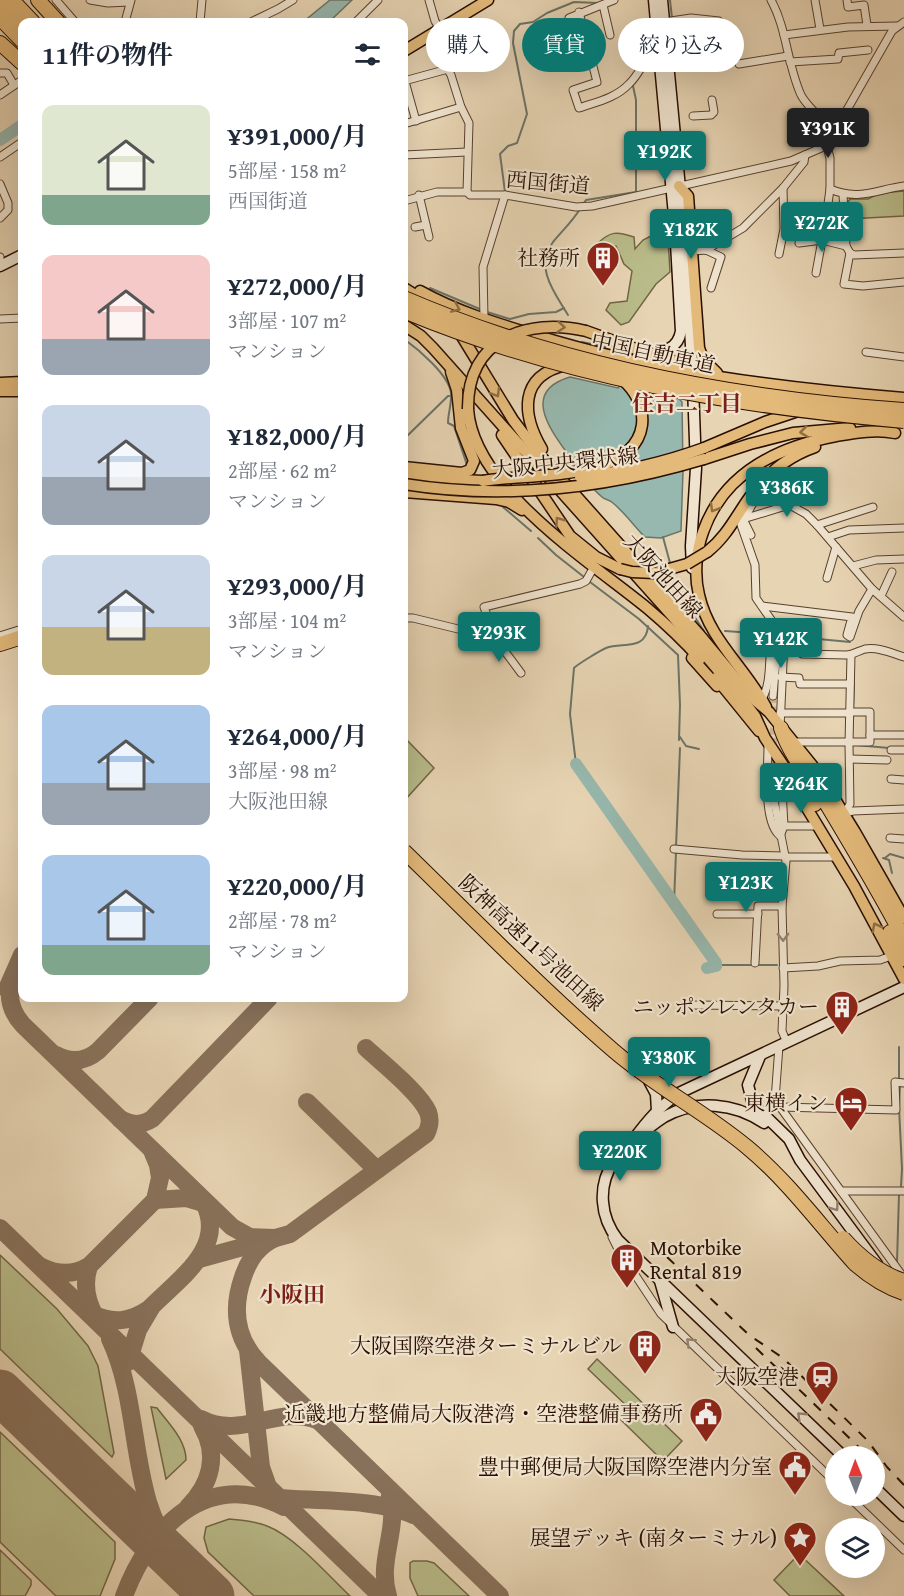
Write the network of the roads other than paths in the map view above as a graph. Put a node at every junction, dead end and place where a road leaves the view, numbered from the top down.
1 (12, 0) edge
2 (28, 0) edge
3 (38, 0) edge
4 (49, 0) edge
5 (56, 0) edge
6 (90, 0) edge
7 (202, 0) edge
8 (293, 0) edge
9 (378, 0) edge
10 (429, 0) edge
11 (488, 0) edge
12 (614, 0) edge
13 (654, 0) edge
14 (662, 0) edge
15 (771, 0) edge
16 (815, 0) edge
17 (847, 0) edge
18 (130, 1) edge
19 (0, 2) edge
20 (603, 5) junction
21 (579, 12) junction
22 (362, 16) edge
23 (40, 18) edge
24 (43, 18) edge
25 (45, 18) edge
26 (64, 18) edge
27 (72, 18) edge
28 (126, 18) edge
29 (200, 18) edge
30 (259, 18) edge
31 (434, 18) edge
32 (458, 18) edge
33 (569, 18) edge
34 (581, 18) edge
35 (656, 18) edge
36 (668, 18) edge
37 (18, 22) edge
38 (904, 22) edge
39 (867, 25) junction
40 (897, 26) junction
41 (820, 29) junction
42 (1, 33) edge
43 (610, 35) dead end
44 (784, 35) junction
45 (426, 38) edge
46 (18, 39) edge
47 (18, 49) edge
48 (408, 49) edge
49 (868, 50) dead end
50 (18, 57) edge
51 (789, 59) junction
52 (18, 63) edge
53 (744, 64) edge
54 (436, 72) edge
55 (449, 72) edge
56 (594, 72) edge
57 (637, 72) edge
58 (663, 72) edge
59 (0, 73) edge
60 (408, 79) edge
61 (18, 83) edge
62 (14, 86) junction
63 (408, 94) edge
64 (0, 95) edge
65 (712, 100) dead end
66 (461, 106) junction
67 (693, 116) dead end
68 (416, 121) junction
69 (408, 123) edge
70 (832, 136) junction
71 (826, 143) junction
72 (18, 145) edge
73 (467, 152) junction
74 (408, 155) edge
75 (805, 155) junction
76 (0, 157) edge
77 (0, 184) edge
78 (904, 186) edge
79 (675, 187) junction
80 (783, 188) junction
81 (830, 189) junction
82 (467, 192) junction
83 (420, 195) junction
84 (505, 195) junction
85 (843, 195) junction
86 (408, 200) edge
87 (827, 211) dead end
88 (0, 218) edge
89 (426, 225) junction
90 (415, 227) dead end
91 (429, 237) dead end
92 (822, 240) junction
93 (799, 243) dead end
94 (846, 246) junction
95 (706, 250) junction
96 (692, 251) junction
97 (850, 253) junction
98 (904, 253) edge
99 (779, 254) dead end
100 (0, 257) edge
101 (18, 257) edge
102 (0, 266) edge
103 (816, 273) dead end
104 (904, 282) edge
105 (408, 284) edge
106 (711, 288) dead end
107 (408, 291) edge
108 (408, 300) edge
109 (408, 313) edge
110 (18, 318) edge
111 (0, 319) edge
112 (484, 320) junction
113 (408, 328) edge
114 (866, 352) dead end
115 (649, 354) junction
116 (904, 357) edge
117 (692, 362) dead end
118 (450, 368) junction
119 (721, 375) junction
120 (692, 376) dead end
121 (18, 382) edge
122 (0, 383) edge
123 (0, 391) edge
124 (18, 391) edge
125 (865, 395) junction
126 (904, 398) edge
127 (483, 404) junction
128 (904, 410) edge
129 (904, 420) edge
130 (901, 432) edge
131 (704, 454) junction
132 (408, 466) edge
133 (408, 475) edge
134 (483, 482) junction
135 (408, 484) edge
136 (408, 492) edge
137 (789, 505) junction
138 (873, 507) dead end
139 (743, 519) junction
140 (817, 525) junction
141 (904, 528) edge
142 (751, 535) dead end
143 (828, 537) junction
144 (836, 547) junction
145 (627, 553) junction
146 (904, 559) edge
147 (853, 566) junction
148 (591, 572) junction
149 (892, 572) dead end
150 (827, 578) dead end
151 (697, 586) junction
152 (872, 589) junction
153 (881, 596) junction
154 (761, 606) junction
155 (904, 616) edge
156 (408, 618) edge
157 (775, 628) junction
158 (18, 630) edge
159 (0, 636) edge
160 (18, 638) edge
161 (495, 638) junction
162 (0, 644) edge
163 (18, 647) edge
164 (783, 650) junction
165 (0, 652) edge
166 (851, 655) junction
167 (904, 657) edge
168 (521, 673) dead end
169 (781, 677) junction
170 (850, 684) junction
171 (767, 698) junction
172 (731, 699) junction
173 (775, 712) junction
174 (852, 712) junction
175 (780, 728) joint
176 (870, 735) junction
177 (904, 735) edge
178 (767, 740) junction
179 (790, 742) junction
180 (849, 742) junction
181 (891, 750) dead end
182 (904, 750) edge
183 (850, 759) junction
184 (887, 760) dead end
185 (774, 776) tunnel mouth
186 (792, 777) junction
187 (891, 779) dead end
188 (904, 780) edge
189 (904, 809) edge
190 (844, 814) junction
191 (784, 826) junction
192 (818, 826) junction
193 (839, 833) junction
194 (780, 836) junction
195 (890, 838) dead end
196 (904, 839) edge
197 (408, 843) edge
198 (408, 848) edge
199 (674, 849) dead end
200 (408, 855) edge
201 (785, 856) junction
202 (837, 857) junction
203 (782, 906) junction
204 (717, 914) dead end
205 (758, 914) junction
206 (904, 917) edge
207 (904, 939) edge
208 (897, 958) edge
209 (755, 963) dead end
210 (783, 968) junction
211 (904, 979) edge
212 (904, 987) edge
213 (690, 1005) dead end
214 (784, 1006) junction
215 (783, 1045) junction
216 (760, 1056) junction
217 (646, 1076) junction
218 (904, 1083) edge
219 (674, 1096) junction
220 (693, 1107) junction
221 (780, 1107) junction
222 (657, 1110) junction
223 (633, 1140) junction
224 (800, 1160) junction
225 (841, 1191) junction
226 (904, 1191) edge
227 (609, 1226) junction
228 (659, 1278) junction
229 (904, 1280) edge
230 (904, 1293) edge
231 (904, 1301) edge
232 (673, 1327) junction
233 (833, 1446) edge
234 (825, 1473) edge
235 (885, 1498) edge
236 (858, 1506) edge
237 (904, 1516) edge
238 (904, 1550) edge

1 - 23 highway
2 - 24 highway
3 - 25 highway
4 - 26 highway
5 - 27 street
6 - 18 street
7 - 29 street
8 - 30 street
9 - 22 street
10 - 31 street
11 - 32 main road
12 - 20 street
13 - 35 street
14 - 36 street
15 - 44 street
16 - 41 street
17 - 39 street
18 - 28 street
19 - 37 highway
20 - 21 street
20 - 43 street
21 - 33 street
21 - 34 street
38 - 40 street, 西国街道
39 - 40 street
39 - 41 street
40 - 70 street, 西国街道
41 - 44 street
42 - 46 highway
42 - 47 highway
42 - 50 highway
42 - 52 street
44 - 51 street
45 - 48 main road
49 - 51 street
51 - 53 street
51 - 70 street
54 - 60 street
55 - 66 street
56 - 57 street
58 - 79 street
59 - 62 street
61 - 62 street
62 - 64 street
63 - 68 street
65 - 67 street
66 - 68 street
66 - 73 street
68 - 69 street
70 - 71 street, 西国街道
71 - 75 street, 西国街道
71 - 81 street
72 - 76 street
73 - 74 street
73 - 82 street
75 - 79 street, 西国街道
75 - 80 street
77 - 88 street
78 - 85 street
79 - 84 street, 西国街道
79 - 96 main road
79 - 115 street
79 - 117 street
80 - 95 street
80 - 99 street
81 - 85 street
81 - 87 street
82 - 83 street, 西国街道
82 - 84 street, 西国街道
83 - 86 street, 西国街道
83 - 89 street
84 - 112 street
85 - 94 street
89 - 90 street
89 - 91 street
92 - 93 street
92 - 94 street
92 - 103 street
94 - 97 street
95 - 96 street
95 - 106 street
96 - 119 main road
97 - 98 street
97 - 104 street
100 - 102 street
101 - 102 street
105 -> 112 main road, 大阪中央環状線
107 -> 145 main road, 大阪池田線
108 - 128 highway, 中国自動車道, bridge
109 - 129 highway, 中国自動車道, bridge
110 - 111 street
112 - 119 main road, 大阪中央環状線
113 - 118 main road, 大阪池田線
114 - 116 street
115 - 119 main road
172 -> 115 main road, bridge
118 - 127 main road, 大阪池田線
118 - 132 main road
119 - 125 main road, 大阪中央環状線
120 - 151 street
121 - 122 main road
123 - 124 main road
125 - 126 main road, 大阪中央環状線
125 - 131 main road, 大阪中央環状線
130 -> 127 main road, bridge
127 - 178 main road, 大阪池田線
130 -> 131 main road, 大阪中央環状線
130 -> 151 main road
131 - 134 main road, 大阪中央環状線, bridge
131 - 135 main road, 大阪中央環状線, bridge
133 - 134 main road, 大阪中央環状線
134 - 145 main road, bridge
136 - 148 main road
137 - 139 street
137 - 139 street
137 - 140 street
138 - 140 street
139 - 142 street
139 - 154 street
140 - 143 street
141 - 143 street
143 - 144 street
144 - 147 street
144 - 150 street
145 - 173 main road, 大阪池田線
146 - 147 street
147 - 152 street
148 - 161 street
148 - 172 main road
149 - 153 street
151 - 171 main road
152 - 153 street
152 - 154 street
153 - 155 street
154 - 157 street
156 - 161 street
157 - 164 street
157 - 171 street
158 - 159 street
160 - 162 highway
161 - 168 street
163 - 165 highway
164 - 166 street
164 - 169 street
166 - 167 street
166 - 170 street
169 - 170 street
169 - 173 street
170 - 174 street
171 - 173 main road
172 - 178 main road
173 - 174 street
173 - 175 main road, 大阪池田線
174 - 176 street
174 - 180 street
175 - 179 highway
176 - 177 street
176 - 180 street
178 - 186 main road, 大阪池田線
178 - 194 street
179 - 180 street
179 - 190 main road
179 - 193 highway
180 - 183 street
181 - 182 street
183 - 184 street
183 - 190 street
185 - 194 street
186 - 191 street
186 - 192 main road, 大阪池田線
186 - 193 highway
187 - 188 street
189 - 190 street
190 - 206 main road
191 - 192 street
191 - 194 street
192 - 202 main road, 大阪池田線
193 - 207 highway
193 - 208 highway
194 - 201 street
195 - 196 street
197 - 229 highway, 阪神高速11号池田線, bridge
198 - 217 street
199 - 201 street
200 - 230 highway, 阪神高速11号池田線, bridge
201 - 202 street
201 - 203 street
208 -> 202 main road, 大阪池田線
203 - 205 street
203 -> 210 street
204 - 205 street
205 - 209 street
208 - 210 street
208 - 211 main road, 大阪池田線
210 - 214 street
212 - 215 street
213 - 214 street
214 - 215 street
215 - 216 street
215 - 221 street
216 - 219 street
216 - 224 street
217 - 219 street
217 - 222 street
218 - 221 street
219 - 220 street
219 - 222 street
220 - 223 street
220 - 224 street
221 - 225 street
222 - 223 street
223 - 227 street
224 -> 231 street
225 - 226 street
225 - 229 street
227 - 228 street
227 - 232 street
228 - 232 street
233 -> 228 street
234 -> 232 street
235 - 237 street
236 - 238 street

